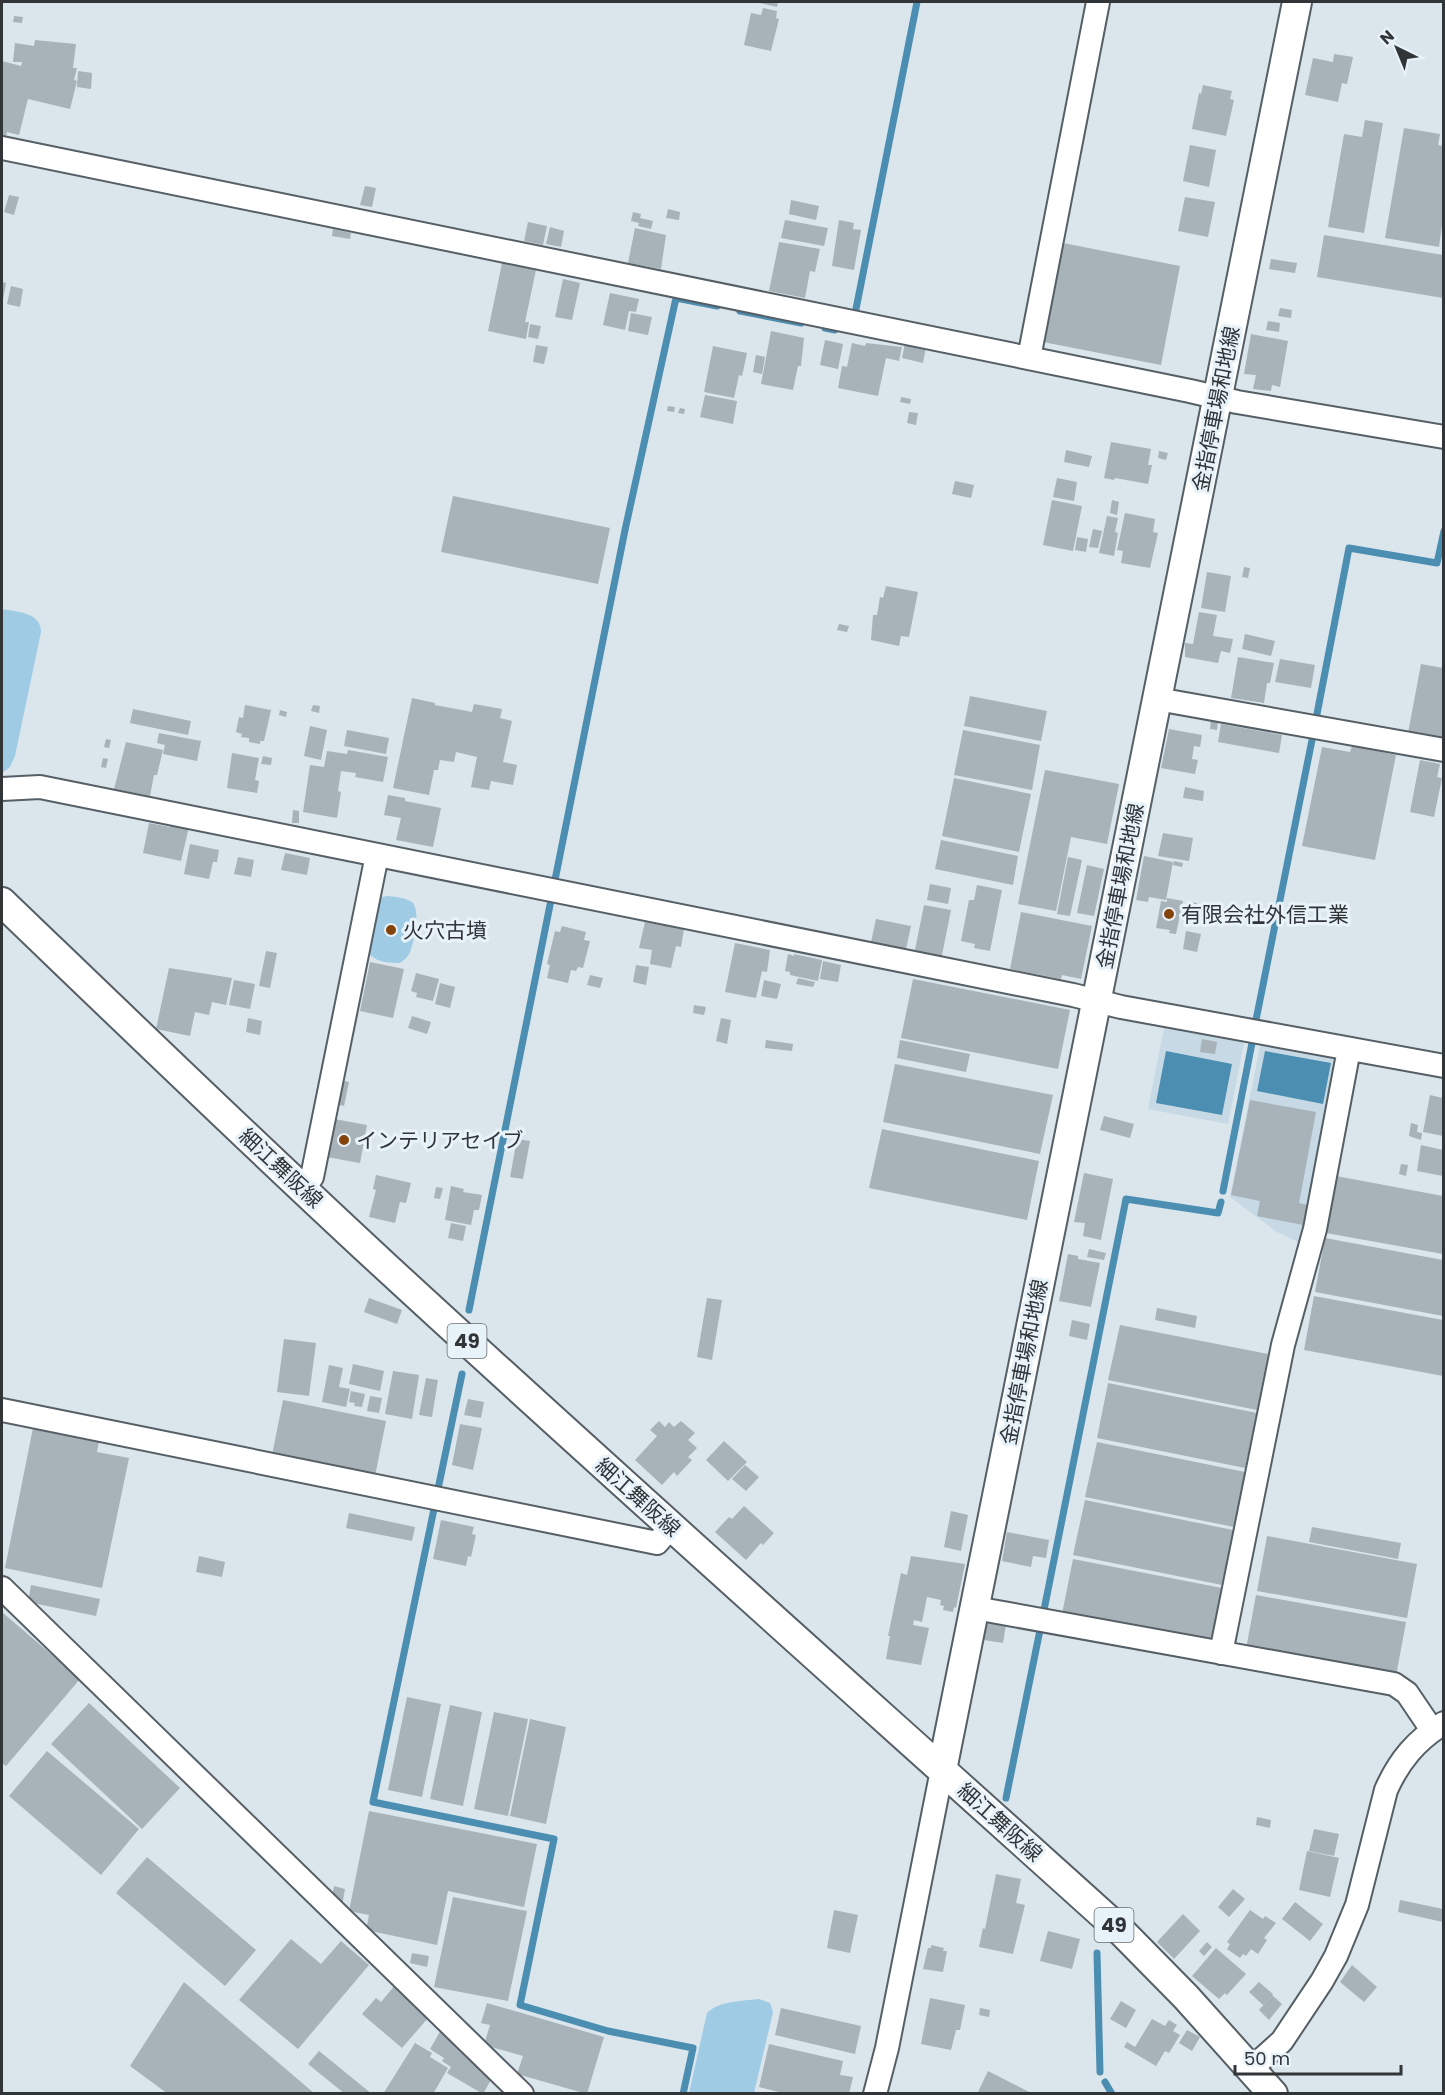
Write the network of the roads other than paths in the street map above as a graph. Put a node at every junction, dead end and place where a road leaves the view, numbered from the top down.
1 (1098, 2) edge
2 (1297, 2) edge
3 (2, 148) edge
4 (1029, 358) junction
5 (1218, 398) junction
6 (1443, 437) edge
7 (1157, 699) junction
8 (1443, 750) edge
9 (2, 789) edge
10 (377, 855) junction
11 (2, 902) edge
12 (1097, 1001) junction
13 (1349, 1049) junction
14 (1443, 1066) edge
15 (302, 1188) junction
16 (2, 1410) edge
17 (671, 1527) junction
18 (2, 1588) edge
19 (975, 1608) junction
20 (1221, 1653) junction
21 (1438, 1726) edge
22 (942, 1770) junction
23 (1251, 2069) junction
24 (522, 2094) edge
25 (875, 2094) edge
26 (1273, 2094) edge

1 - 4 street
2 - 5 main road, 金指停車場和地線
3 - 4 street
4 - 5 street
5 - 6 street
5 - 7 main road, 金指停車場和地線
7 - 8 street
7 - 12 main road, 金指停車場和地線
9 - 10 street
10 - 12 street
10 - 15 street
11 - 15 main road, 細江舞阪線 / 49
12 - 13 street
12 - 19 main road, 金指停車場和地線
13 - 14 street
13 - 20 street
15 - 17 main road, 細江舞阪線 / 49
16 - 17 street
17 - 22 main road, 細江舞阪線 / 49
18 - 24 street
19 - 20 street
19 - 22 main road, 金指停車場和地線
20 - 21 street
21 - 23 street
22 - 23 main road, 細江舞阪線 / 49
22 - 25 street
23 - 26 main road, 細江舞阪線 / 49

